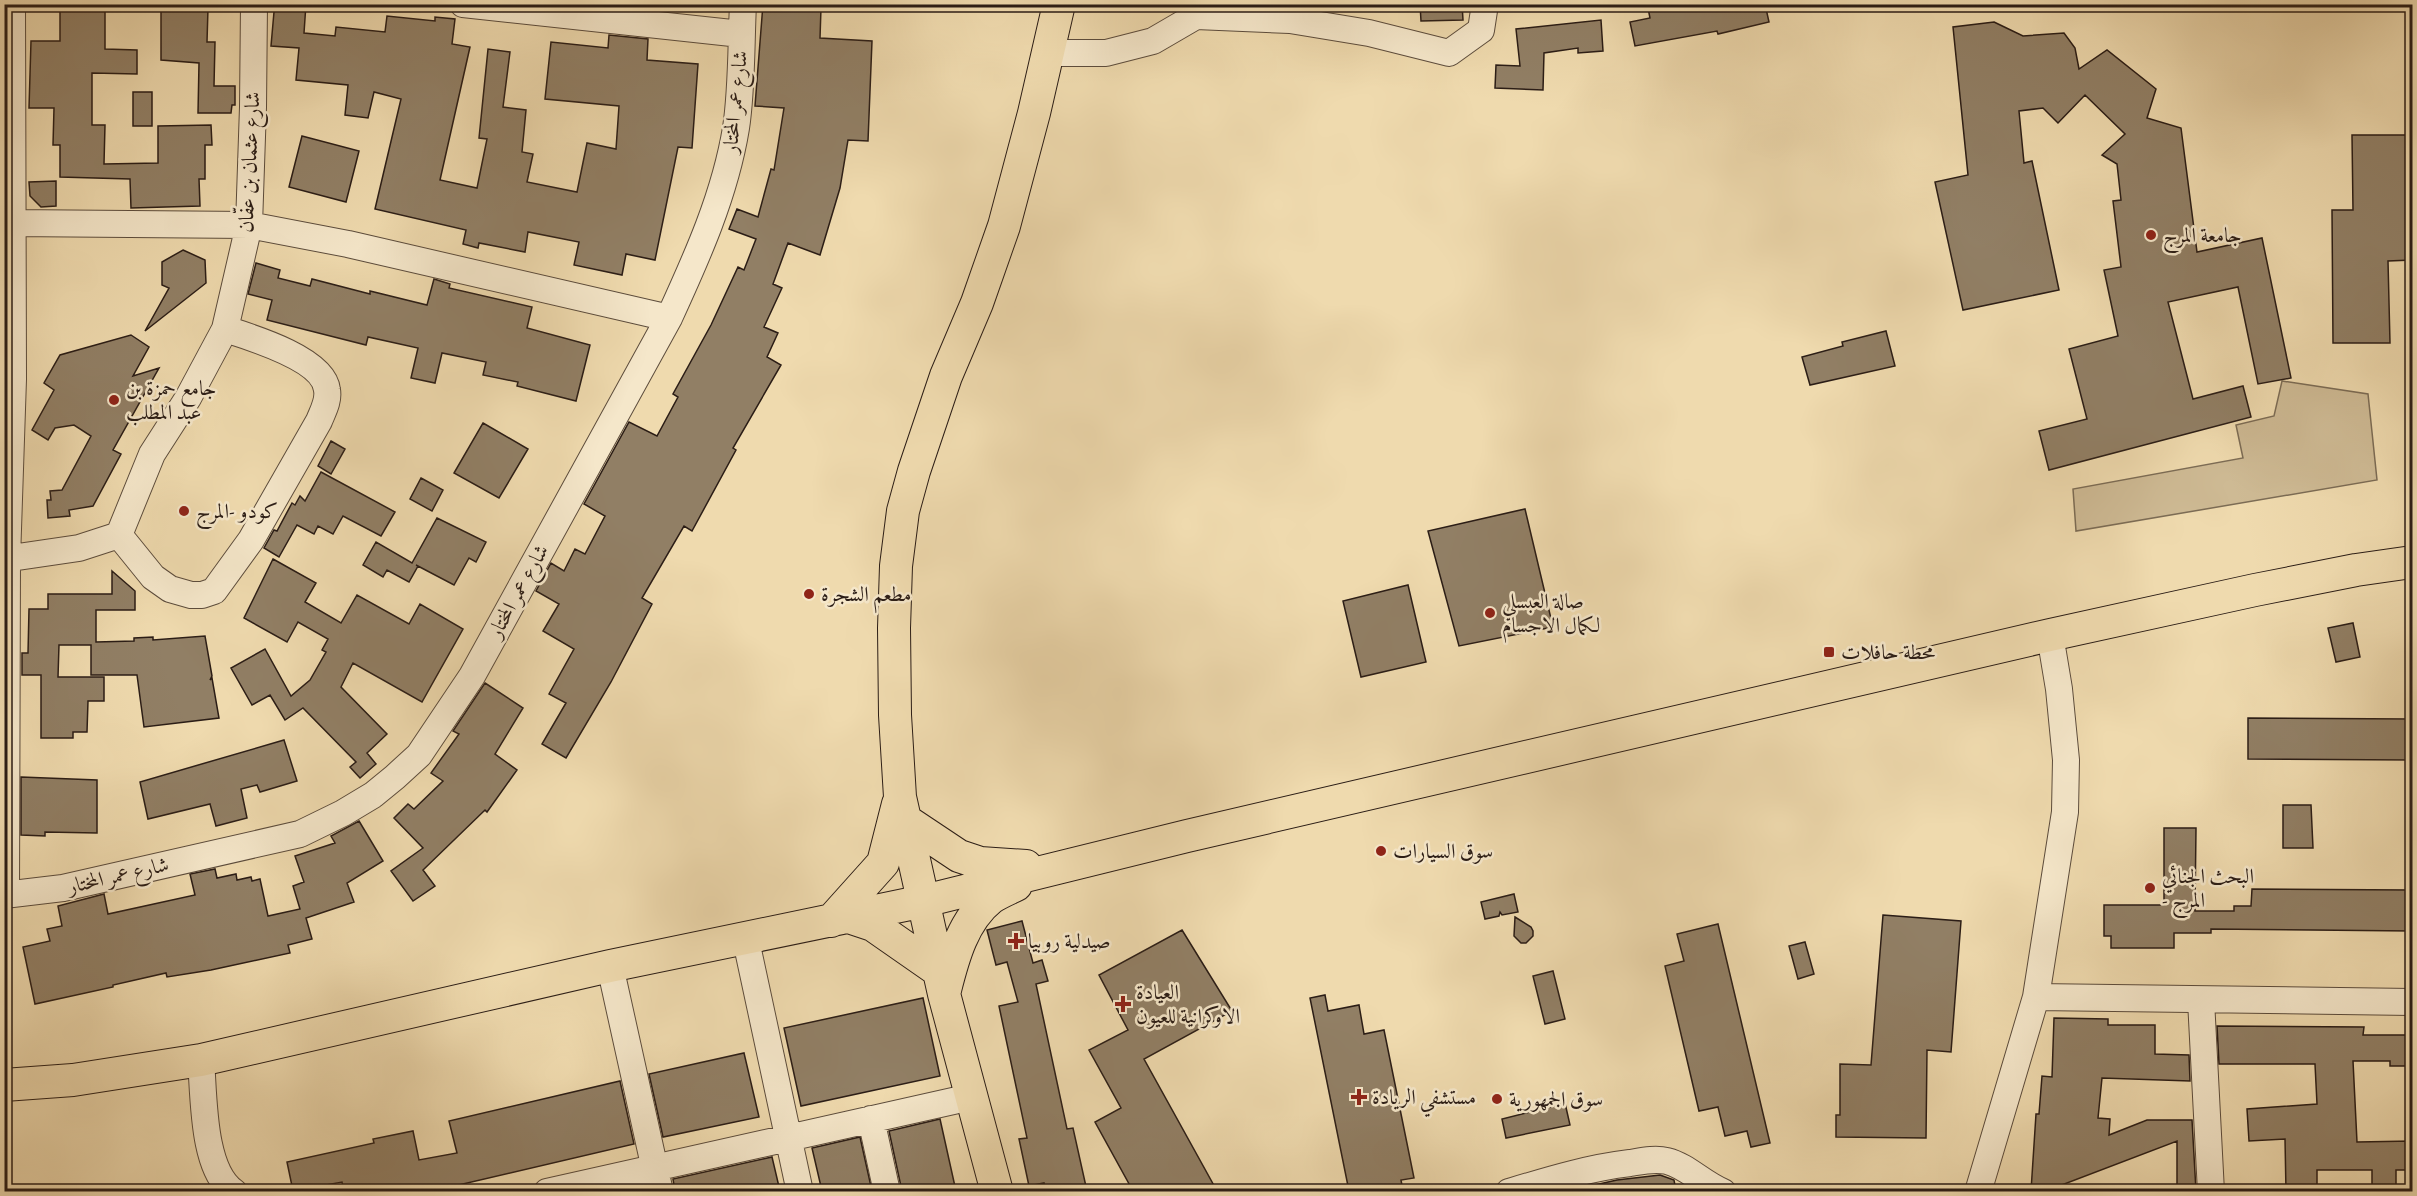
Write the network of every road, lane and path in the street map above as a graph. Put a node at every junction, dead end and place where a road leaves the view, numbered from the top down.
1 (12, 4) edge
2 (254, 4) edge
3 (463, 4) edge
4 (742, 4) edge
5 (1059, 4) edge
6 (1485, 4) edge
7 (741, 34) junction
8 (1047, 53) junction
9 (11, 223) junction
10 (249, 225) junction
11 (669, 318) junction
12 (225, 328) junction
13 (119, 535) junction
14 (6, 559) edge
15 (2412, 562) edge
16 (2050, 635) junction
17 (902, 808) junction
18 (1048, 871) junction
19 (5, 894) edge
20 (924, 901) junction
21 (840, 919) junction
22 (745, 936) junction
23 (610, 966) junction
24 (941, 983) junction
25 (2036, 997) junction
26 (2201, 1000) junction
27 (2412, 1002) edge
28 (201, 1060) junction
29 (4, 1085) edge
30 (971, 1097) junction
31 (871, 1119) junction
32 (788, 1136) junction
33 (657, 1179) edge
34 (234, 1191) edge
35 (546, 1191) edge
36 (800, 1191) edge
37 (887, 1191) edge
38 (997, 1191) edge
39 (1509, 1191) edge
40 (1723, 1191) edge
41 (1978, 1191) edge
42 (2211, 1191) edge

1 - 9 street
2 - 10 street, شارع عثمان بن عفّان
3 - 7 street
4 - 7 street, شارع عمر المختار
5 - 8 main road
6 - 8 street
7 - 11 street, شارع عمر المختار
8 - 17 main road
9 - 10 street
9 - 14 street
10 - 11 street
10 - 12 street, شارع عثمان بن عفّان
11 - 19 street, شارع عمر المختار
12 - 13 street, شارع عثمان بن عفّان
12 - 13 street
13 - 14 street
14 - 19 street
15 - 16 main road
16 - 18 main road
16 - 25 street
17 - 18 main road
17 - 20 main road
17 - 21 main road
18 - 20 main road
18 - 24 main road
20 - 21 main road
20 - 24 main road
21 - 22 main road
21 - 24 main road
22 - 23 main road
22 - 32 street
23 - 28 main road
23 - 33 street
24 - 30 main road
25 - 26 street
25 - 41 street
26 - 27 street
26 - 42 street
28 - 29 main road
28 - 34 street
30 - 31 street
30 - 38 main road
31 - 32 street
31 - 37 street
32 - 33 street
32 - 36 street
33 - 35 street
39 - 40 street

